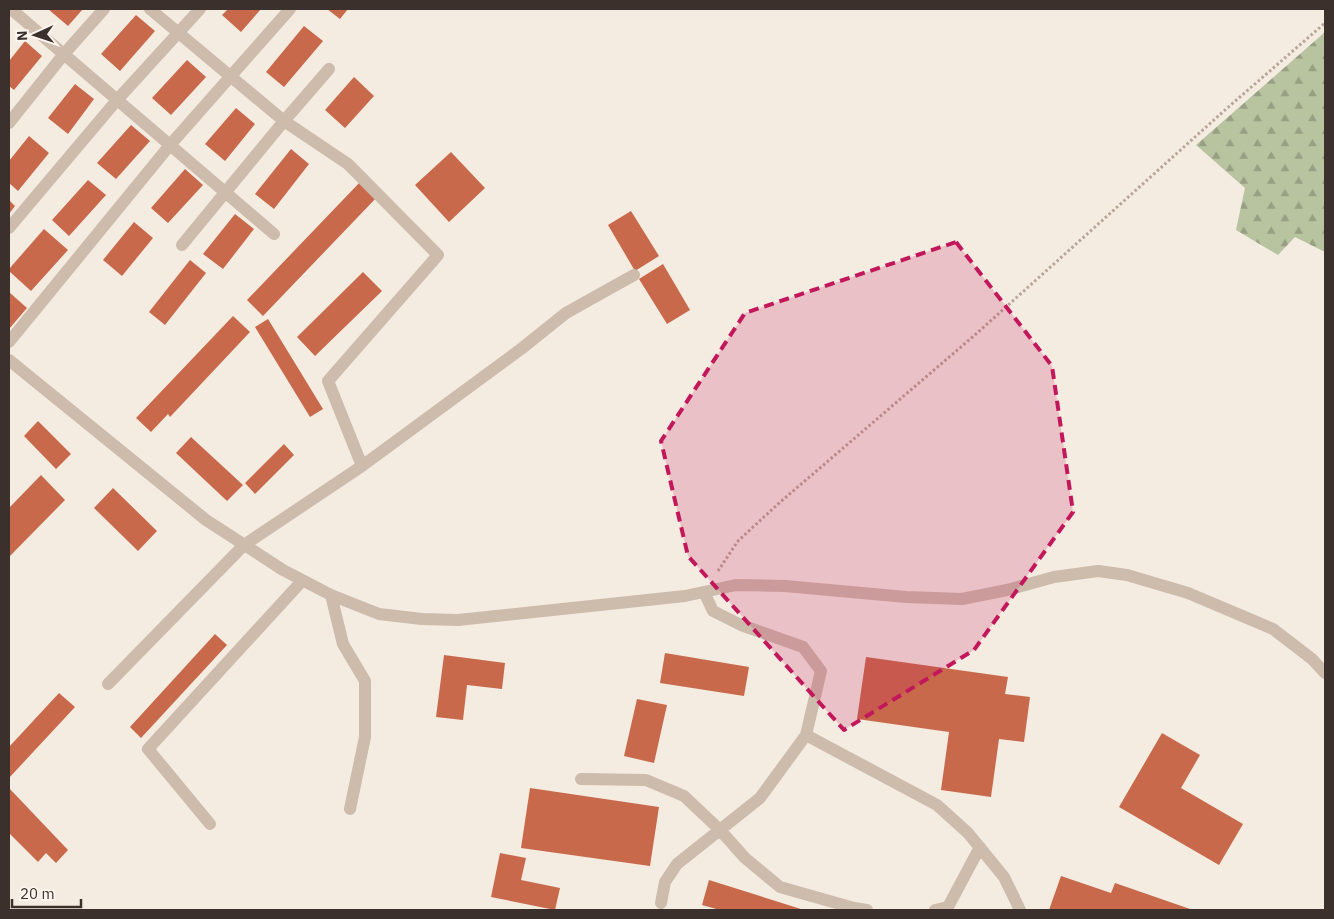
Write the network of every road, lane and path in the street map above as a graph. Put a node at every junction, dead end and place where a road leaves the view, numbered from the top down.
1 (104, 9) edge
2 (150, 9) edge
3 (200, 9) edge
4 (290, 9) edge
5 (12, 12) edge
6 (1325, 22) edge
7 (179, 33) junction
8 (64, 54) junction
9 (329, 69) dead end
10 (231, 76) junction
11 (117, 100) junction
12 (284, 120) junction
13 (9, 123) edge
14 (170, 145) junction
15 (9, 228) edge
16 (274, 234) dead end
17 (182, 245) dead end
18 (634, 275) dead end
19 (9, 342) edge
20 (10, 364) edge
21 (362, 466) junction
22 (244, 545) junction
23 (302, 580) junction
24 (704, 592) junction
25 (331, 595) junction
26 (1325, 673) edge
27 (108, 684) dead end
28 (806, 735) junction
29 (582, 779) dead end
30 (350, 809) dead end
31 (210, 824) dead end
32 (720, 830) junction
33 (980, 847) junction
34 (661, 902) dead end
35 (867, 910) edge
36 (935, 910) edge
37 (1020, 910) edge

1 - 8 street
2 - 7 street
3 - 7 street
4 - 10 street
5 - 8 street
6 - 24 path
7 - 10 street
7 - 11 street
8 - 11 street
8 - 13 street
9 - 12 street
10 - 12 street
10 - 14 street
11 - 14 street
11 - 15 street
12 - 17 street
12 - 21 street
14 - 16 street
14 - 19 street
18 - 21 street
20 - 22 street
21 - 22 street
22 - 23 street
22 - 27 street
23 - 25 street
23 - 31 street
24 - 25 street
24 - 26 street
24 - 28 street
25 - 30 street
28 - 32 street
28 - 33 street
29 - 32 street
32 - 34 street
32 - 35 street
33 - 36 street
33 - 37 street

